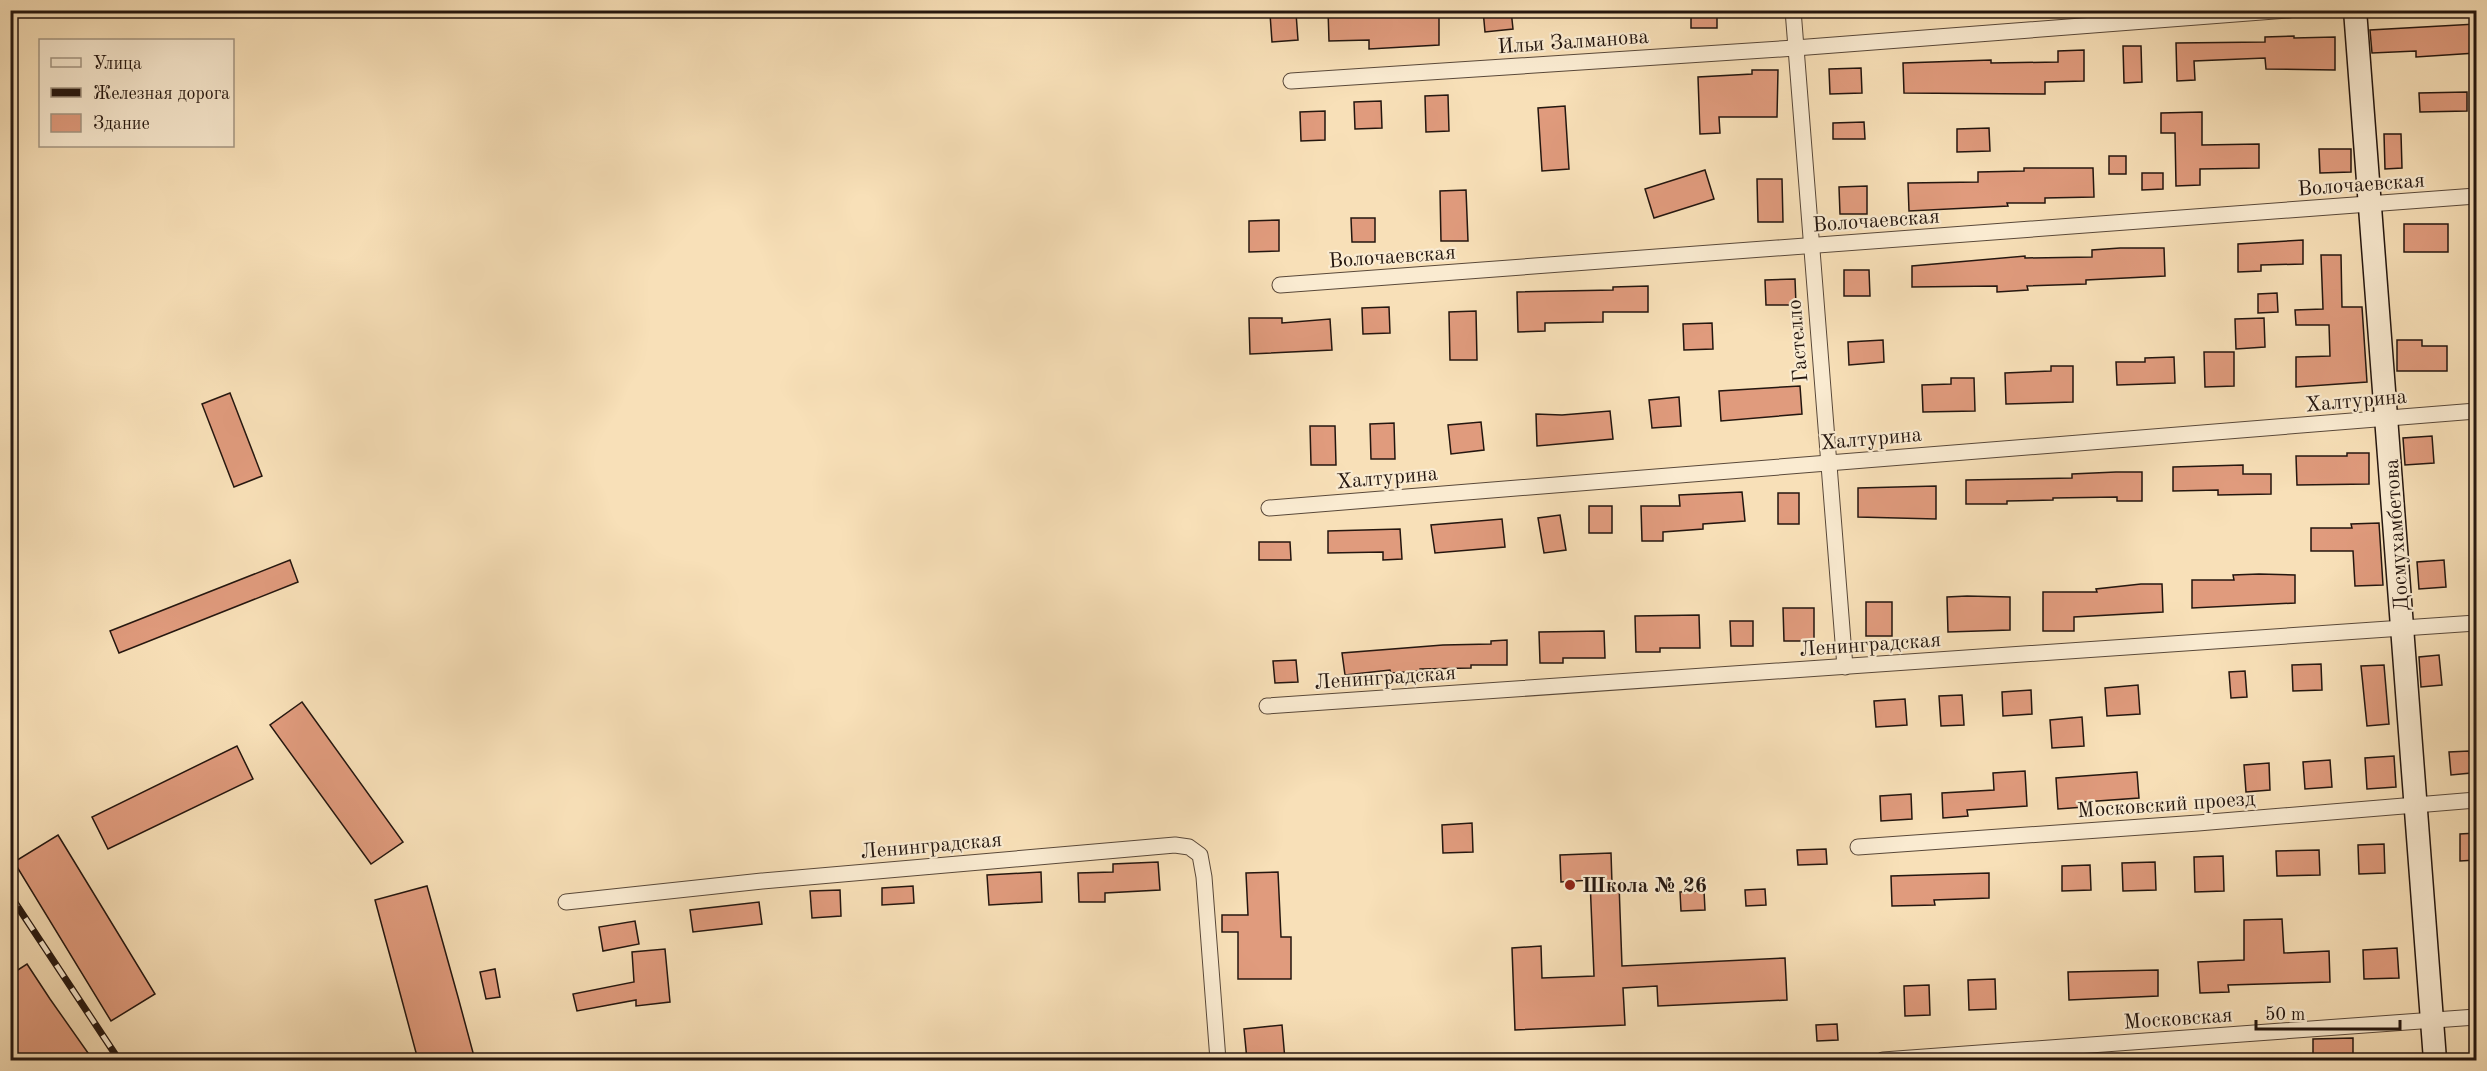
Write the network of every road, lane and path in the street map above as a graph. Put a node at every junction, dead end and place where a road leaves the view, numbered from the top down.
1 (1793, 10) edge
2 (2289, 10) edge
3 (2355, 10) edge
4 (1795, 48) junction
5 (1291, 81) dead end
6 (2476, 196) edge
7 (2371, 204) junction
8 (1810, 246) junction
9 (1280, 285) dead end
10 (2476, 411) edge
11 (2387, 418) junction
12 (1828, 463) junction
13 (1269, 508) dead end
14 (2476, 623) edge
15 (2403, 629) junction
16 (1845, 667) junction
17 (1267, 706) dead end
18 (2476, 800) edge
19 (2416, 804) junction
20 (1858, 847) dead end
21 (566, 902) dead end
22 (2476, 1017) edge
23 (2432, 1021) junction
24 (1218, 1060) edge
25 (1883, 1060) edge
26 (2435, 1060) edge

1 - 4 street, Гастелло
2 - 4 street, Ильи Залманова
3 - 7 street, Досмухамбетова
4 - 5 street, Ильи Залманова
4 - 8 street, Гастелло
6 - 7 street, Волочаевская
7 - 8 street, Волочаевская
7 - 11 street, Досмухамбетова
8 - 9 street, Волочаевская
8 - 12 street, Гастелло
10 - 11 street, Халтурина
11 - 12 street, Халтурина
11 - 15 street, Досмухамбетова
12 - 13 street, Халтурина
12 - 16 street, Гастелло
14 - 15 street, Ленинградская
15 - 16 street, Ленинградская
15 - 19 street, Досмухамбетова
16 - 17 street, Ленинградская
18 - 19 street, Московский проезд
19 - 20 street, Московский проезд
19 - 23 street, Досмухамбетова
21 - 24 street, Ленинградская
22 - 23 street, Московская
23 - 25 street, Московская
23 - 26 street, Досмухамбетова

